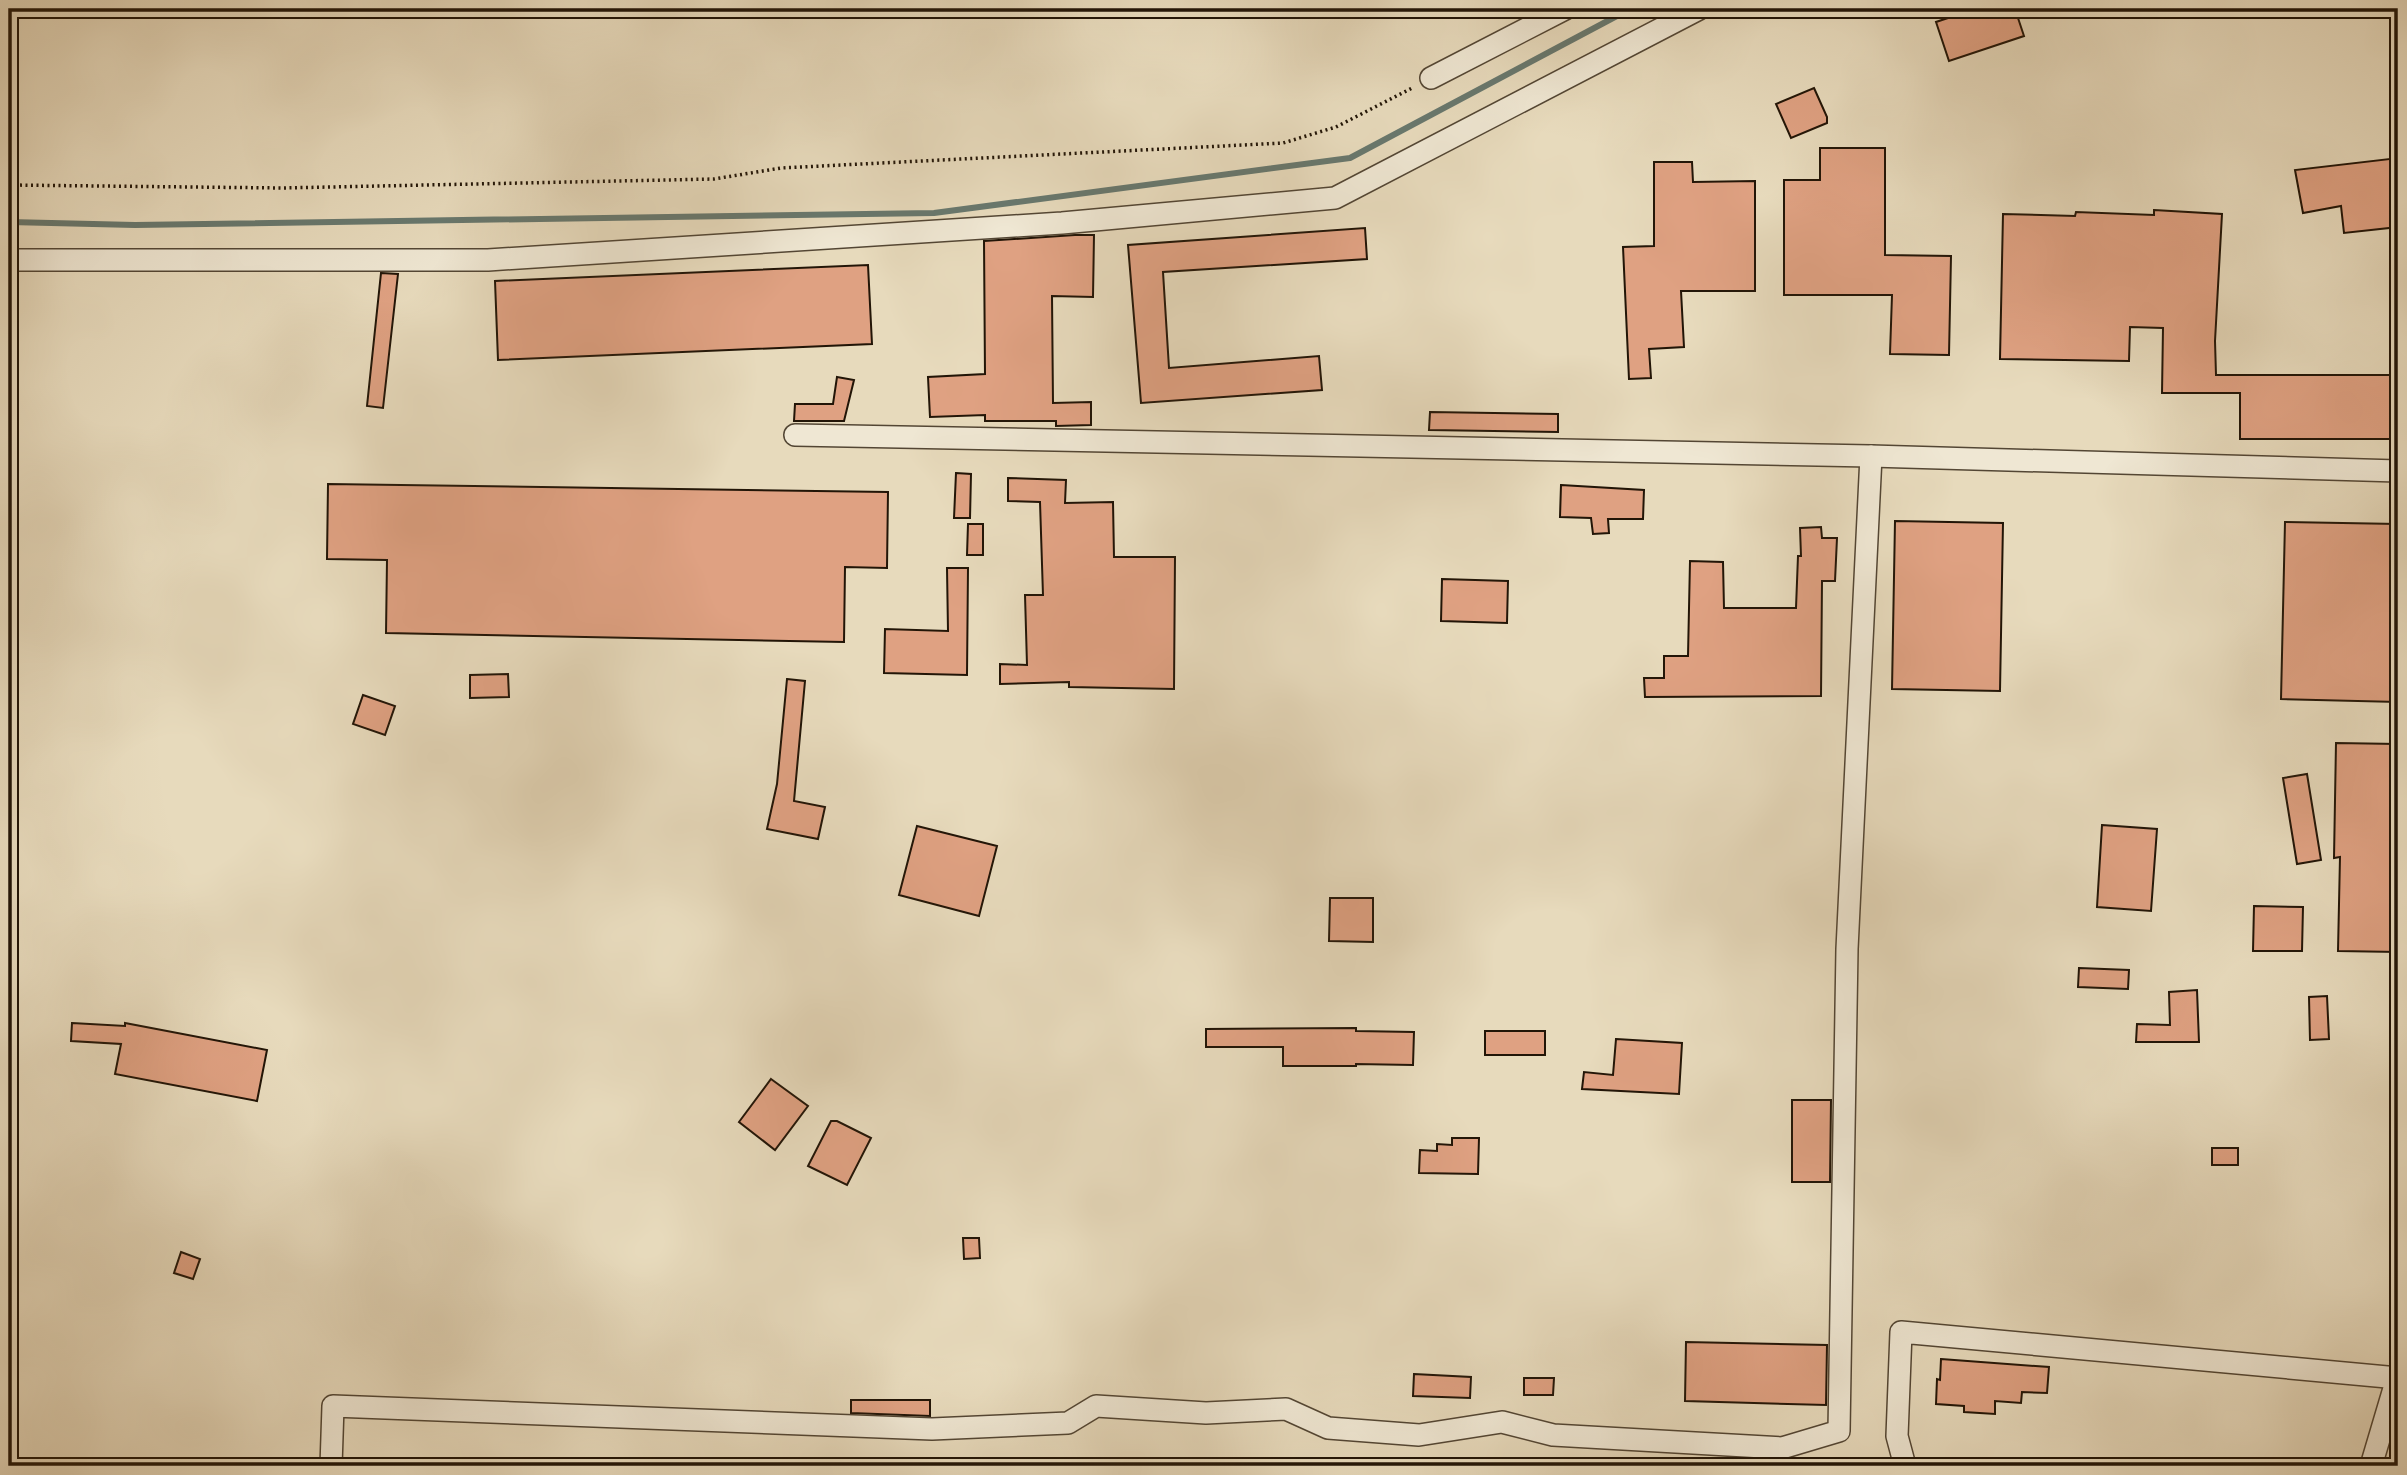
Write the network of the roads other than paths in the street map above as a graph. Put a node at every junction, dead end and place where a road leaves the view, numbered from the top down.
1 (1565, 9) edge
2 (1699, 9) edge
3 (1431, 78) road end
4 (9, 260) edge
5 (795, 435) dead end
6 (1871, 456) junction
7 (2398, 471) edge
8 (2398, 1377) edge
9 (331, 1466) edge
10 (1905, 1466) edge
11 (2371, 1466) edge

1 - 3 street
2 - 4 street
5 - 6 street
6 - 7 street
6 - 9 street
8 - 10 street
8 - 11 street

